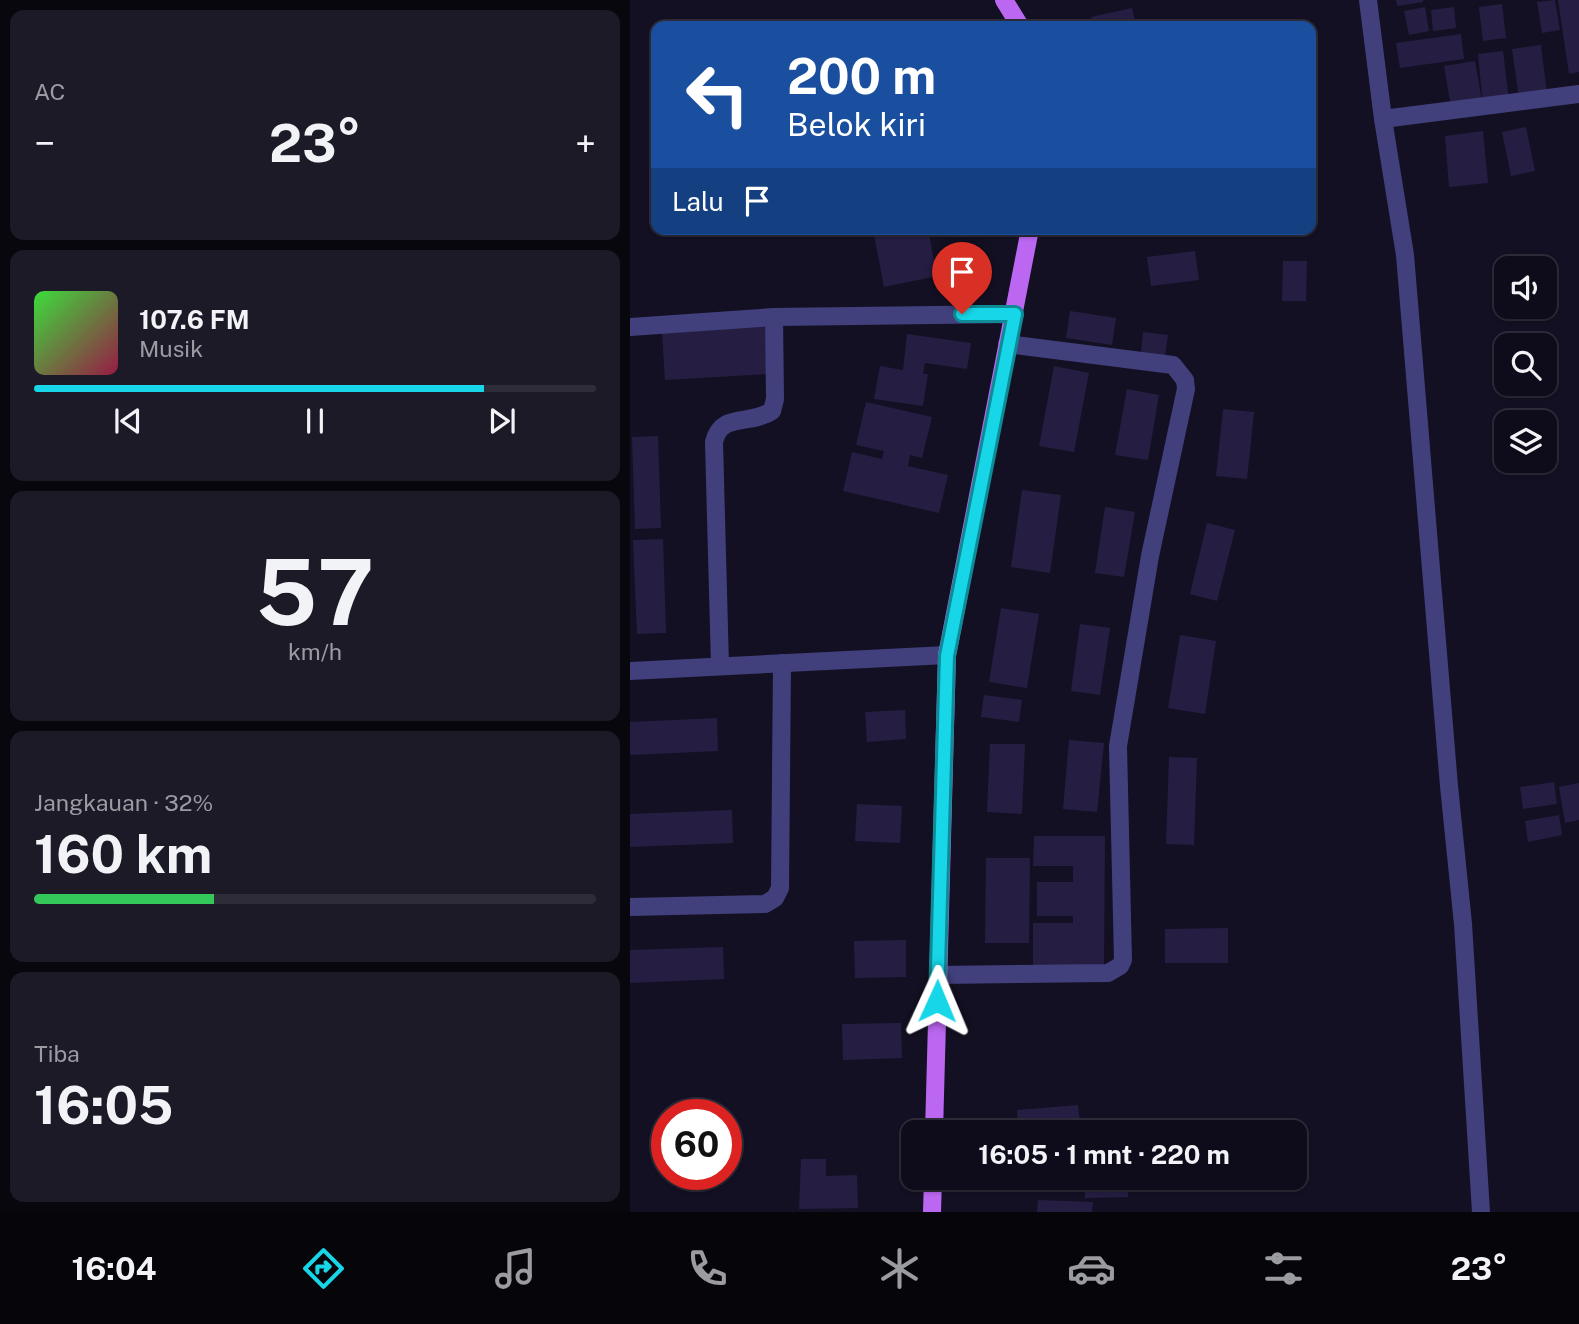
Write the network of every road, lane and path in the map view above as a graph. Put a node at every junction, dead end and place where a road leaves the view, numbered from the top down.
1 (1004, 0) edge
2 (1368, 0) edge
3 (1017, 21) edge
4 (1579, 94) edge
5 (1383, 119) junction
6 (1029, 235) edge
7 (1015, 314) junction
8 (774, 317) junction
9 (630, 327) edge
10 (1007, 344) junction
11 (947, 656) junction
12 (782, 663) junction
13 (720, 666) junction
14 (630, 671) edge
15 (630, 907) edge
16 (937, 975) junction
17 (934, 1120) edge
18 (933, 1190) edge
19 (932, 1212) edge
20 (1481, 1212) edge

1 - 3 main road
2 - 5 street
4 - 5 street
5 - 20 street
6 - 7 main road
7 - 8 street
7 - 10 main road
8 - 9 street
8 - 13 street
10 - 11 main road
10 - 16 street
11 - 12 street
11 - 16 main road
12 - 13 street
12 - 15 street
13 - 14 street
16 - 17 main road
18 - 19 main road

